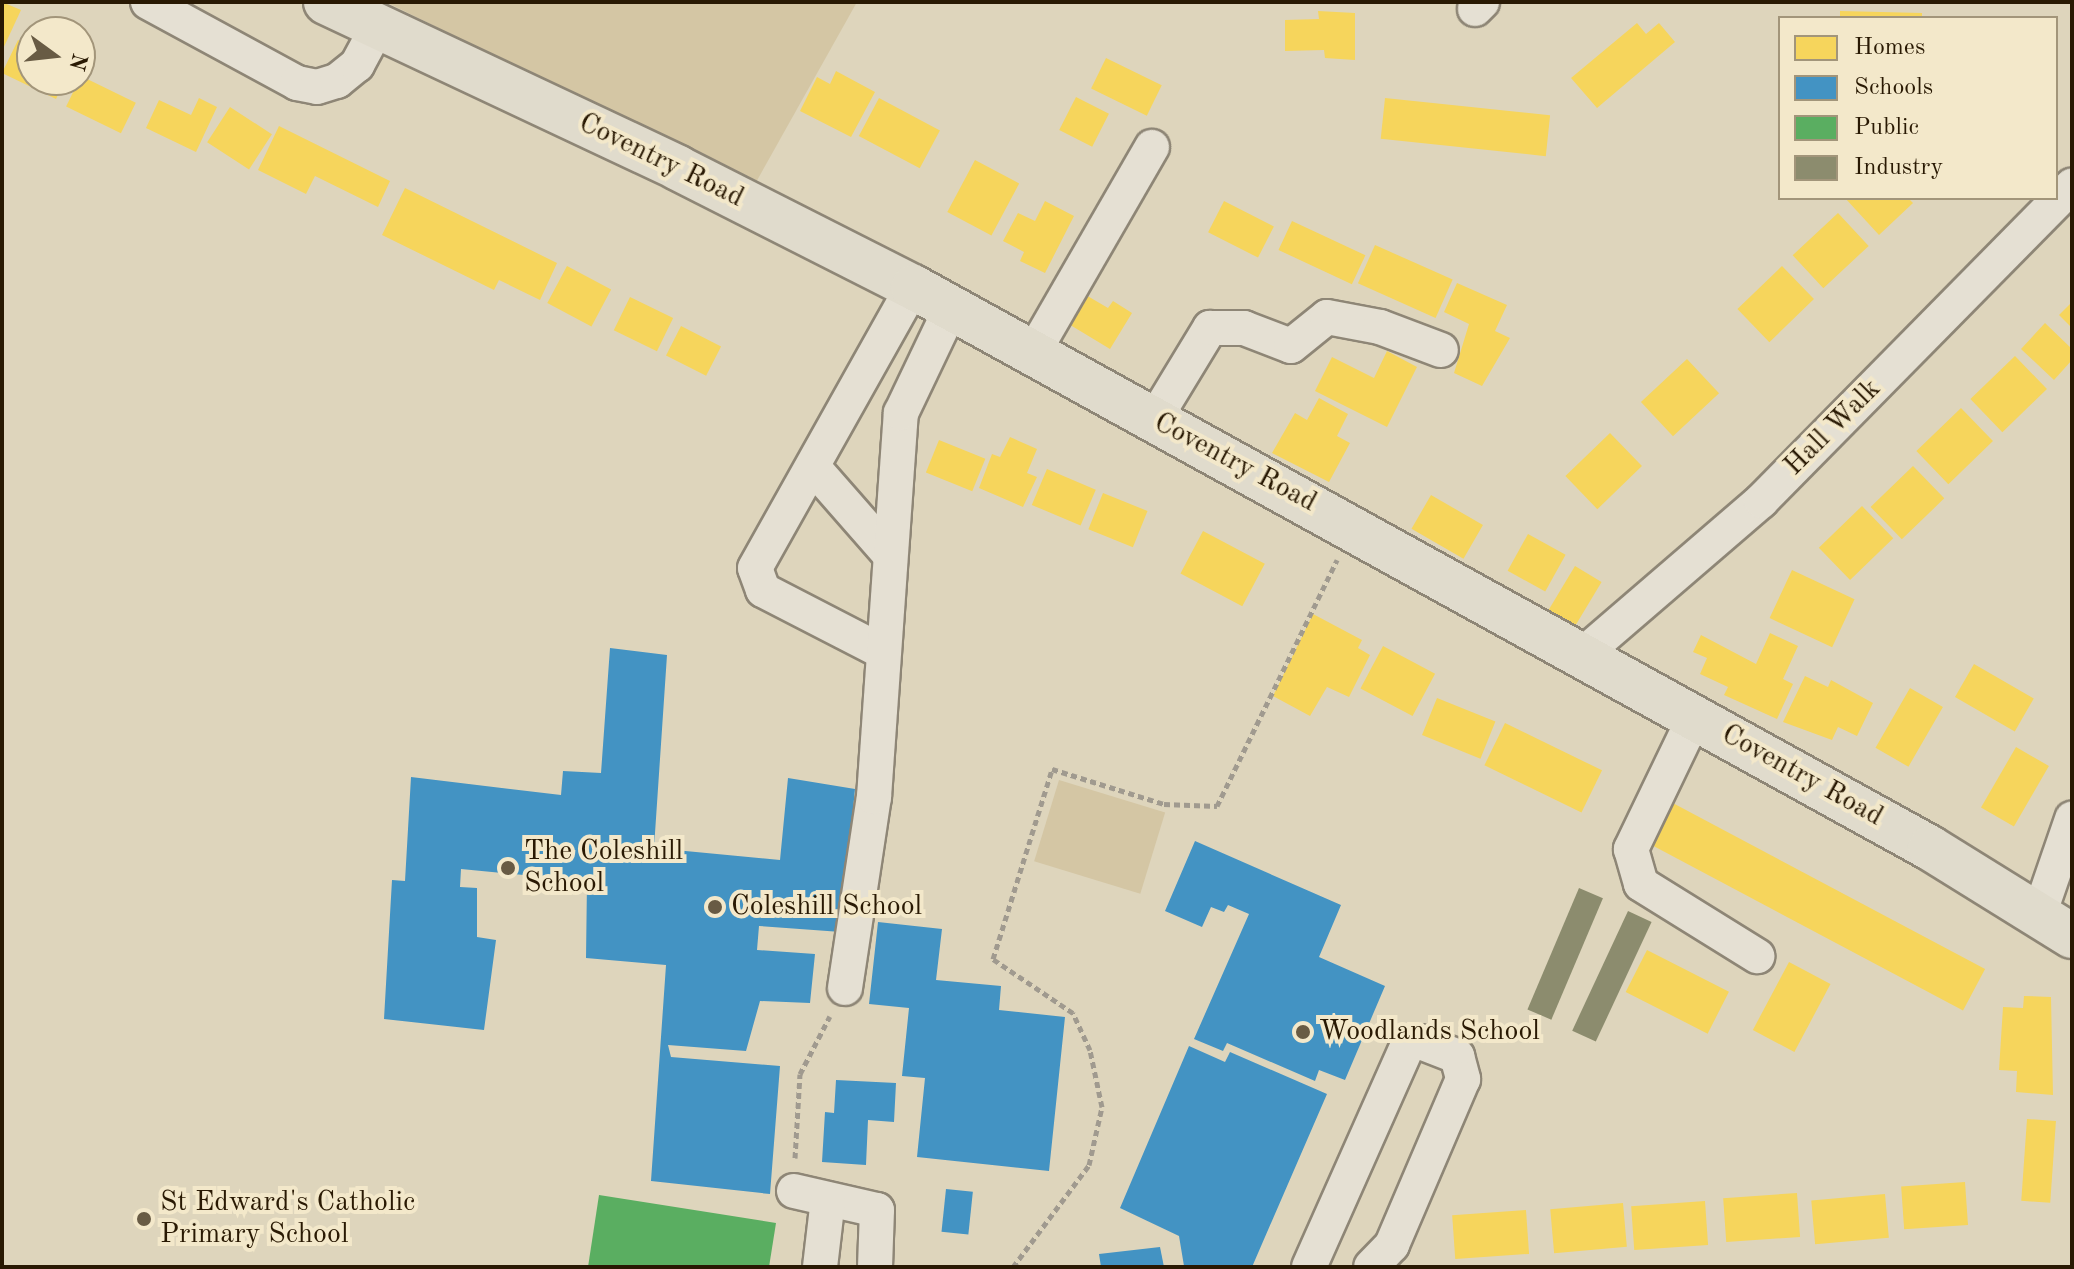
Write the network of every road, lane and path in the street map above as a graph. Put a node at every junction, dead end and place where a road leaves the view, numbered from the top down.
1 (148, 2) edge
2 (326, 2) edge
3 (378, 26) junction
4 (1152, 147) dead end
5 (2072, 186) edge
6 (913, 287) junction
7 (951, 308) junction
8 (1441, 350) dead end
9 (1033, 353) junction
10 (1154, 420) junction
11 (813, 467) junction
12 (1353, 527) junction
13 (890, 555) junction
14 (883, 652) junction
15 (1581, 656) junction
16 (1695, 716) junction
17 (2072, 819) edge
18 (2055, 926) edge
19 (1757, 956) dead end
20 (845, 988) joint
21 (794, 1191) joint
22 (828, 1199) junction
23 (820, 1267) edge
24 (875, 1267) edge
25 (1013, 1267) edge
26 (1309, 1267) edge
27 (1371, 1267) edge

1 - 3 street
2 - 3 main road, Coventry Road
3 - 6 main road, Coventry Road
4 - 9 street
5 - 15 street, Hall Walk
6 - 7 main road, Coventry Road
6 - 11 street
7 - 9 main road, Coventry Road
7 - 13 street
8 - 10 street
9 - 10 main road, Coventry Road
10 - 12 main road, Coventry Road
11 - 13 street
11 - 14 street
12 - 15 main road, Coventry Road
12 - 25 path
13 - 14 street
14 - 20 street
15 - 16 main road, Coventry Road
16 - 18 main road, Coventry Road
16 - 19 street
17 - 18 street
20 - 21 path
21 - 22 street
22 - 23 street
22 - 24 street
26 - 27 street

